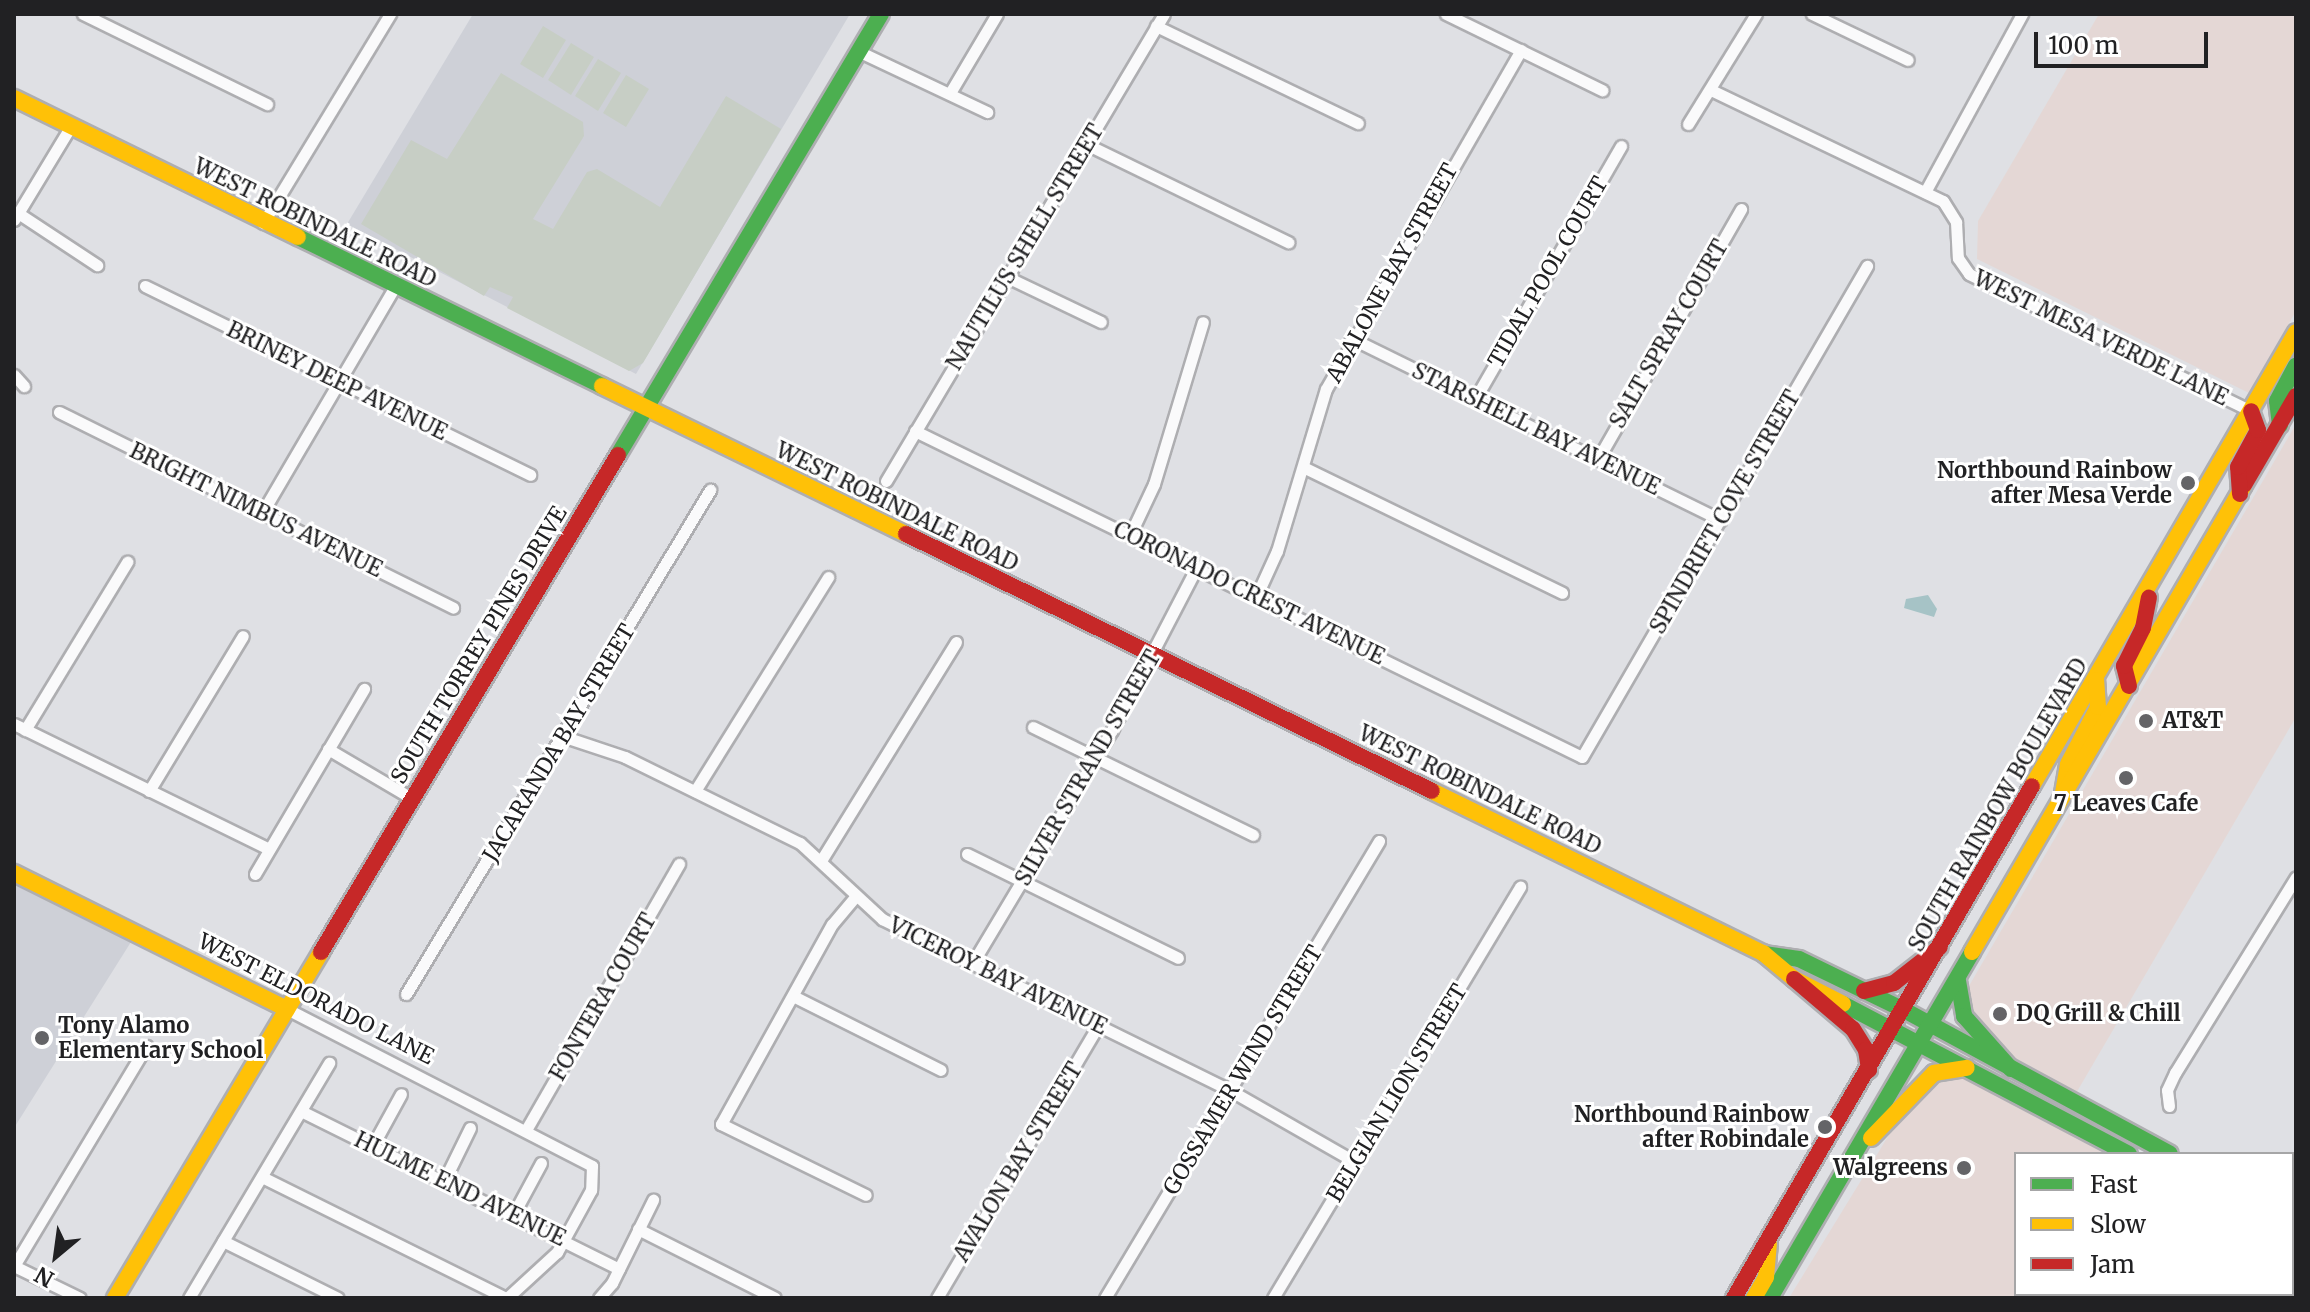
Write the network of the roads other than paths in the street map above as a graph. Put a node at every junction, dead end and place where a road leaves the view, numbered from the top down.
1 (83, 14) edge
2 (390, 14) edge
3 (881, 14) edge
4 (997, 14) edge
5 (1164, 14) edge
6 (1446, 14) edge
7 (1756, 14) edge
8 (1812, 14) edge
9 (2022, 14) edge
10 (1156, 26) junction
11 (1521, 50) junction
12 (858, 51) junction
13 (1908, 60) dead end
14 (1602, 90) dead end
15 (1711, 90) junction
16 (950, 93) junction
17 (14, 98) edge
18 (267, 104) dead end
19 (987, 112) dead end
20 (1358, 123) dead end
21 (1688, 124) dead end
22 (71, 126) junction
23 (1086, 144) junction
24 (1621, 146) dead end
25 (1925, 192) junction
26 (1741, 209) dead end
27 (16, 217) edge
28 (263, 223) junction
29 (1288, 242) dead end
30 (97, 265) dead end
31 (1867, 266) dead end
32 (1007, 277) junction
33 (145, 286) dead end
34 (395, 286) junction
35 (1101, 322) dead end
36 (1203, 322) dead end
37 (2296, 332) edge
38 (1351, 338) junction
39 (2296, 366) edge
40 (14, 375) edge
41 (340, 382) junction
42 (24, 386) dead end
43 (2296, 396) edge
44 (1475, 399) junction
45 (644, 410) junction
46 (2251, 411) junction
47 (59, 412) dead end
48 (2280, 425) junction
49 (915, 431) junction
50 (1598, 459) junction
51 (1303, 467) junction
52 (530, 475) dead end
53 (886, 481) dead end
54 (710, 490) dead end
55 (2240, 494) junction
56 (262, 513) junction
57 (1721, 520) junction
58 (1130, 535) junction
59 (127, 562) dead end
60 (1197, 567) junction
61 (828, 577) dead end
62 (2152, 585) junction
63 (1562, 593) dead end
64 (1256, 597) junction
65 (453, 608) dead end
66 (243, 636) dead end
67 (956, 642) dead end
68 (1153, 655) junction
69 (2096, 680) junction
70 (2129, 686) junction
71 (364, 689) dead end
72 (20, 727) edge
73 (1033, 727) dead end
74 (565, 737) junction
75 (328, 749) junction
76 (1095, 757) junction
77 (1582, 757) joint
78 (149, 791) junction
79 (695, 791) junction
80 (413, 799) junction
81 (2062, 803) junction
82 (1253, 835) dead end
83 (1379, 841) dead end
84 (269, 849) junction
85 (967, 854) dead end
86 (822, 859) junction
87 (679, 864) dead end
88 (14, 873) edge
89 (255, 874) dead end
90 (2296, 877) edge
91 (1023, 882) junction
92 (1520, 887) dead end
93 (855, 897) junction
94 (1942, 947) junction
95 (1763, 953) junction
96 (1178, 958) dead end
97 (972, 964) junction
98 (1794, 979) junction
99 (1958, 981) junction
100 (1864, 991) junction
101 (406, 994) dead end
102 (793, 996) junction
103 (287, 1009) junction
104 (1904, 1010) junction
105 (1931, 1025) junction
106 (1098, 1026) junction
107 (1893, 1028) junction
108 (1920, 1043) junction
109 (146, 1046) dead end
110 (329, 1063) dead end
111 (1967, 1068) junction
112 (2011, 1069) junction
113 (941, 1070) dead end
114 (1869, 1070) junction
115 (1233, 1092) junction
116 (401, 1094) dead end
117 (2169, 1106) dead end
118 (301, 1111) junction
119 (470, 1128) dead end
120 (2082, 1129) junction
121 (526, 1130) junction
122 (2151, 1144) junction
123 (373, 1145) junction
124 (2125, 1152) edge
125 (2166, 1152) edge
126 (1850, 1159) junction
127 (1355, 1162) junction
128 (541, 1163) dead end
129 (262, 1177) junction
130 (444, 1181) junction
131 (866, 1195) dead end
132 (653, 1200) dead end
133 (513, 1215) junction
134 (638, 1229) junction
135 (1770, 1239) junction
136 (564, 1240) junction
137 (223, 1241) junction
138 (14, 1266) edge
139 (619, 1269) junction
140 (80, 1298) edge
141 (115, 1298) edge
142 (189, 1298) edge
143 (338, 1298) edge
144 (506, 1298) edge
145 (599, 1298) edge
146 (775, 1298) edge
147 (937, 1298) edge
148 (1105, 1298) edge
149 (1273, 1298) edge
150 (1734, 1298) edge
151 (1754, 1298) edge
152 (1770, 1298) edge

1 - 18 street
2 - 28 street
3 - 12 main road, SOUTH TORREY PINES DRIVE
4 - 16 street
5 - 10 street, NAUTILUS SHELL STREET
6 - 11 street
7 - 15 street
8 - 13 street
9 - 25 street
10 - 20 street
10 - 23 street, NAUTILUS SHELL STREET
11 - 14 street
11 - 38 street, ABALONE BAY STREET
12 - 16 street
12 - 45 main road, SOUTH TORREY PINES DRIVE
15 - 21 street
15 - 25 street
16 - 19 street
17 - 22 main road, WEST ROBINDALE ROAD
22 - 27 street
22 - 28 main road, WEST ROBINDALE ROAD
23 - 29 street
23 - 32 street, NAUTILUS SHELL STREET
24 - 44 street, TIDAL POOL COURT
25 - 46 street, WEST MESA VERDE LANE
26 - 50 street, SALT SPRAY COURT
27 - 30 street
28 - 34 main road, WEST ROBINDALE ROAD
31 - 57 street, SPINDRIFT COVE STREET
32 - 35 street
32 - 49 street, NAUTILUS SHELL STREET
33 - 41 street, BRINEY DEEP AVENUE
34 - 41 street
34 - 45 main road, WEST ROBINDALE ROAD
36 - 58 street
37 - 46 main road, SOUTH RAINBOW BOULEVARD
38 - 44 street, STARSHELL BAY AVENUE
38 - 51 street, ABALONE BAY STREET
39 - 48 main road
40 - 42 street
41 - 52 street, BRINEY DEEP AVENUE
41 - 56 street
43 - 48 main road
44 - 50 street, STARSHELL BAY AVENUE
45 - 68 main road, WEST ROBINDALE ROAD
45 - 80 main road, SOUTH TORREY PINES DRIVE
46 - 55 main road
46 - 62 main road, SOUTH RAINBOW BOULEVARD
47 - 56 street, BRIGHT NIMBUS AVENUE
48 - 55 main road
49 - 53 street, NAUTILUS SHELL STREET
49 - 58 street, CORONADO CREST AVENUE
50 - 57 street, STARSHELL BAY AVENUE
51 - 63 street
51 - 64 street, ABALONE BAY STREET
54 - 74 street, JACARANDA BAY STREET
55 - 70 main road
56 - 65 street, BRIGHT NIMBUS AVENUE
57 - 77 street, SPINDRIFT COVE STREET
58 - 60 street, CORONADO CREST AVENUE
59 - 72 street
60 - 64 street, CORONADO CREST AVENUE
60 - 68 street, SILVER STRAND STREET
61 - 79 street
62 - 69 main road, SOUTH RAINBOW BOULEVARD
62 - 70 main road
64 - 77 street, CORONADO CREST AVENUE
66 - 78 street
67 - 86 street
68 - 76 street, SILVER STRAND STREET
68 - 95 main road, WEST ROBINDALE ROAD
69 - 81 main road
69 - 94 main road, SOUTH RAINBOW BOULEVARD
70 - 81 main road
71 - 75 street
72 - 78 street
73 - 76 street
74 - 79 street, VICEROY BAY AVENUE
74 - 101 street, JACARANDA BAY STREET
75 - 80 street
75 - 84 street
76 - 82 street
76 - 91 street, SILVER STRAND STREET
78 - 84 street
79 - 86 street, VICEROY BAY AVENUE
80 - 103 main road, SOUTH TORREY PINES DRIVE
81 - 99 main road
83 - 115 street, GOSSAMER WIND STREET
84 - 89 street
85 - 91 street
86 - 93 street, VICEROY BAY AVENUE
87 - 121 street, FONTERA COURT
88 - 103 main road, WEST ELDORADO LANE
90 - 117 street
91 - 96 street
91 - 97 street, SILVER STRAND STREET
92 - 127 street, BELGIAN LION STREET
93 - 97 street, VICEROY BAY AVENUE
93 - 102 street
94 - 100 main road
94 - 104 main road, SOUTH RAINBOW BOULEVARD
95 - 98 main road, WEST ROBINDALE ROAD
95 - 100 main road, WEST ROBINDALE ROAD
97 - 106 street, VICEROY BAY AVENUE
98 - 107 main road, WEST ROBINDALE ROAD
98 - 114 main road
99 - 105 main road
99 - 112 main road
100 - 104 main road, WEST ROBINDALE ROAD
102 - 113 street
102 - 131 street
103 - 121 street, WEST ELDORADO LANE
103 - 141 main road, SOUTH TORREY PINES DRIVE
104 - 105 main road, WEST ROBINDALE ROAD
104 - 107 main road, SOUTH RAINBOW BOULEVARD
105 - 108 main road
105 - 112 main road, WEST ROBINDALE ROAD
106 - 115 street, VICEROY BAY AVENUE
106 - 147 street, AVALON BAY STREET
107 - 108 main road, WEST ROBINDALE ROAD
107 - 114 main road, SOUTH RAINBOW BOULEVARD
108 - 111 main road, WEST ROBINDALE ROAD
108 - 126 main road
109 - 138 street
110 - 118 street
111 - 120 main road, WEST ROBINDALE ROAD
111 - 126 main road
112 - 122 main road, WEST ROBINDALE ROAD
114 - 135 main road, SOUTH RAINBOW BOULEVARD
115 - 127 street, VICEROY BAY AVENUE
115 - 148 street, GOSSAMER WIND STREET
116 - 123 street
118 - 123 street, HULME END AVENUE
118 - 129 street
119 - 130 street
120 - 122 main road
120 - 124 main road, WEST ROBINDALE ROAD
121 - 136 street, WEST ELDORADO LANE
122 - 125 main road, WEST ROBINDALE ROAD
123 - 130 street, HULME END AVENUE
126 - 152 main road
127 - 149 street, BELGIAN LION STREET
128 - 133 street
129 - 137 street
129 - 144 street
130 - 133 street, HULME END AVENUE
132 - 134 street
133 - 136 street, HULME END AVENUE
134 - 139 street
134 - 146 street
135 - 150 main road, SOUTH RAINBOW BOULEVARD
135 - 151 main road
136 - 139 street, HULME END AVENUE
136 - 144 street
137 - 142 street
137 - 143 street
138 - 140 street
139 - 145 street

